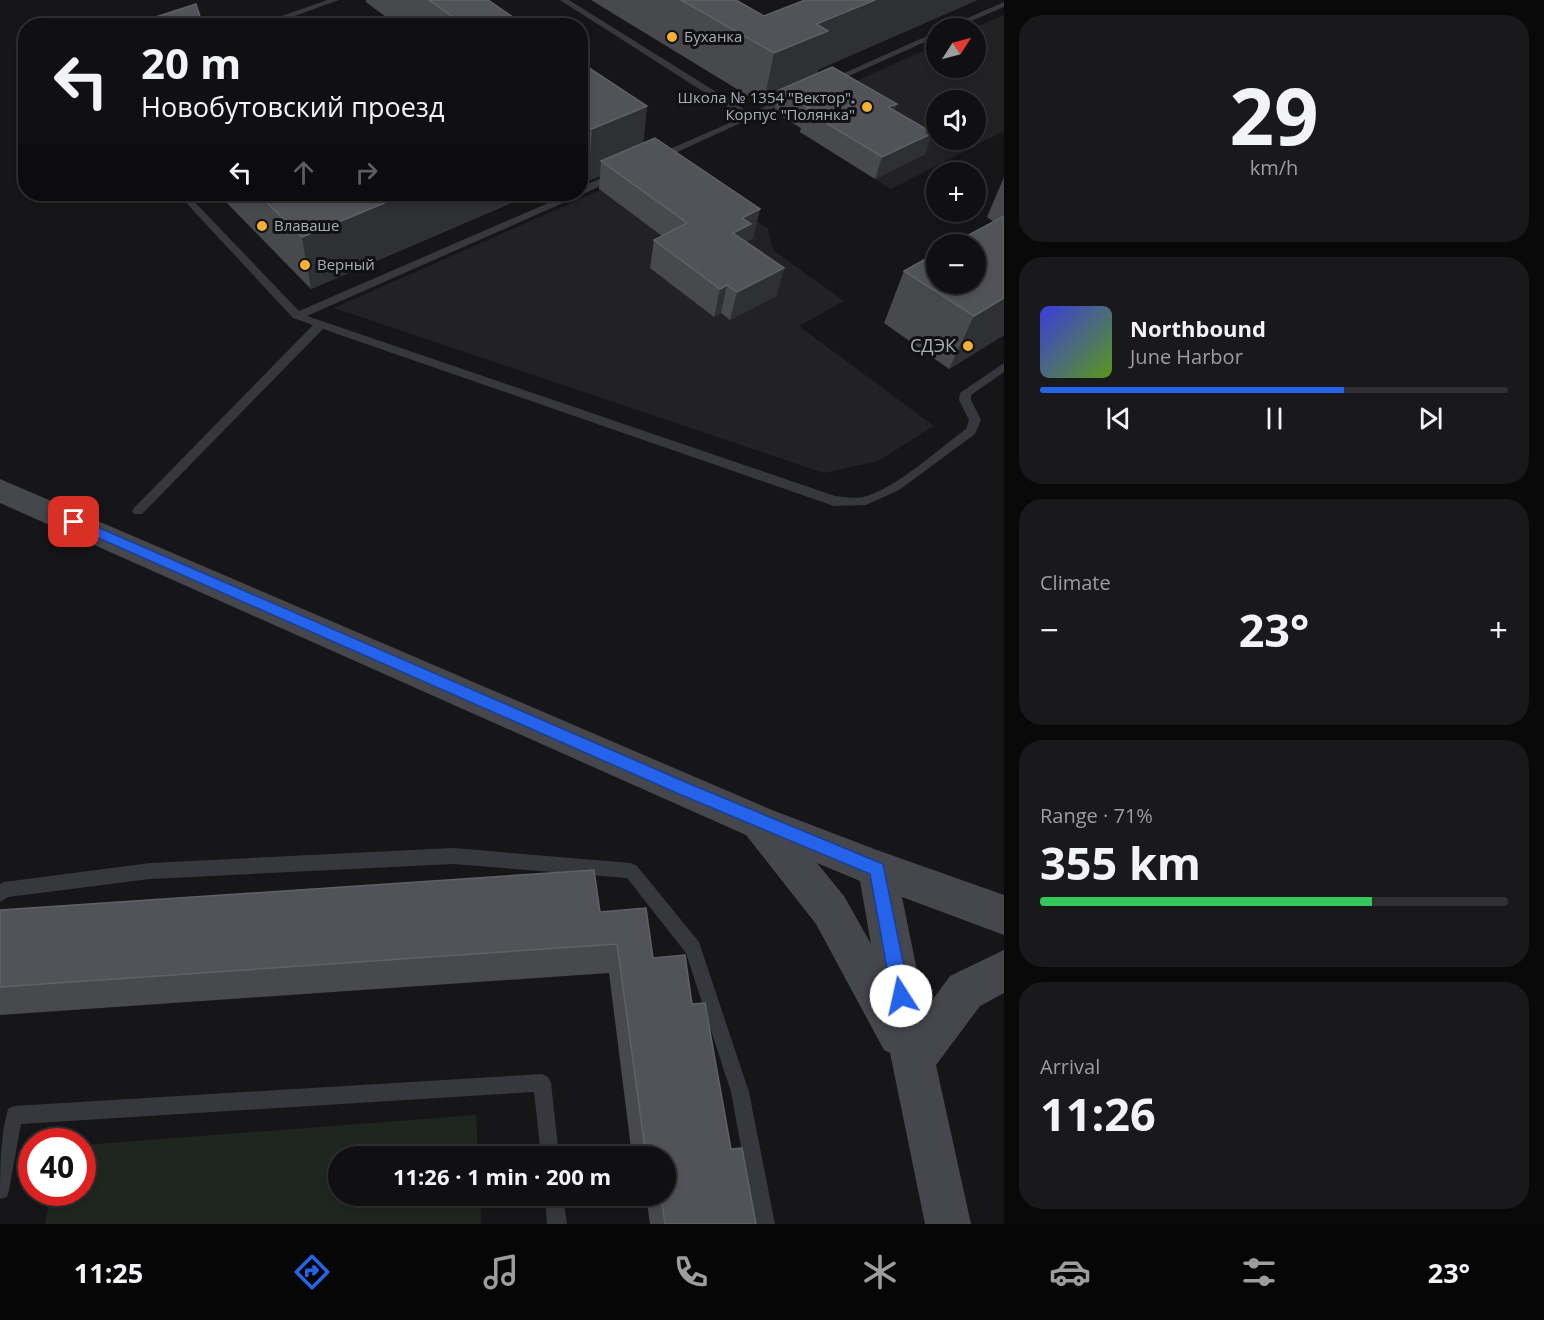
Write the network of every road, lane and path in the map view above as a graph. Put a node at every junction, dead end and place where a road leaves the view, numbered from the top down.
1 (335, 0) edge
2 (564, 0) edge
3 (1004, 4) edge
4 (281, 18) edge
5 (972, 18) edge
6 (926, 38) edge
7 (830, 81) junction
8 (820, 86) edge
9 (841, 88) edge
10 (800, 94) edge
11 (750, 117) junction
12 (659, 146) edge
13 (668, 153) junction
14 (649, 161) edge
15 (620, 174) edge
16 (588, 188) edge
17 (189, 201) edge
18 (560, 201) edge
19 (297, 316) junction
20 (321, 324) junction
21 (1004, 367) edge
22 (0, 490) edge
23 (138, 511) dead end
24 (759, 822) junction
25 (877, 869) junction
26 (0, 894) edge
27 (1004, 915) edge
28 (1004, 971) edge
29 (913, 1060) junction
30 (549, 1146) edge
31 (0, 1190) edge
32 (555, 1206) edge
33 (557, 1224) edge
34 (765, 1224) edge
35 (948, 1224) edge

1 - 4 lane
2 - 11 lane
3 - 5 lane
6 - 7 lane
7 - 8 lane
7 - 9 lane
10 - 11 lane
11 - 13 lane
12 - 13 lane
13 - 14 lane
15 - 16 lane
17 - 19 lane
18 - 19 lane
19 - 20 lane
20 - 21 lane
20 - 23 lane
22 - 24 street
24 - 25 street
24 - 29 street
25 - 27 street
25 - 29 street
26 - 34 lane
28 - 29 street
29 - 35 street
30 - 31 lane
32 - 33 lane

